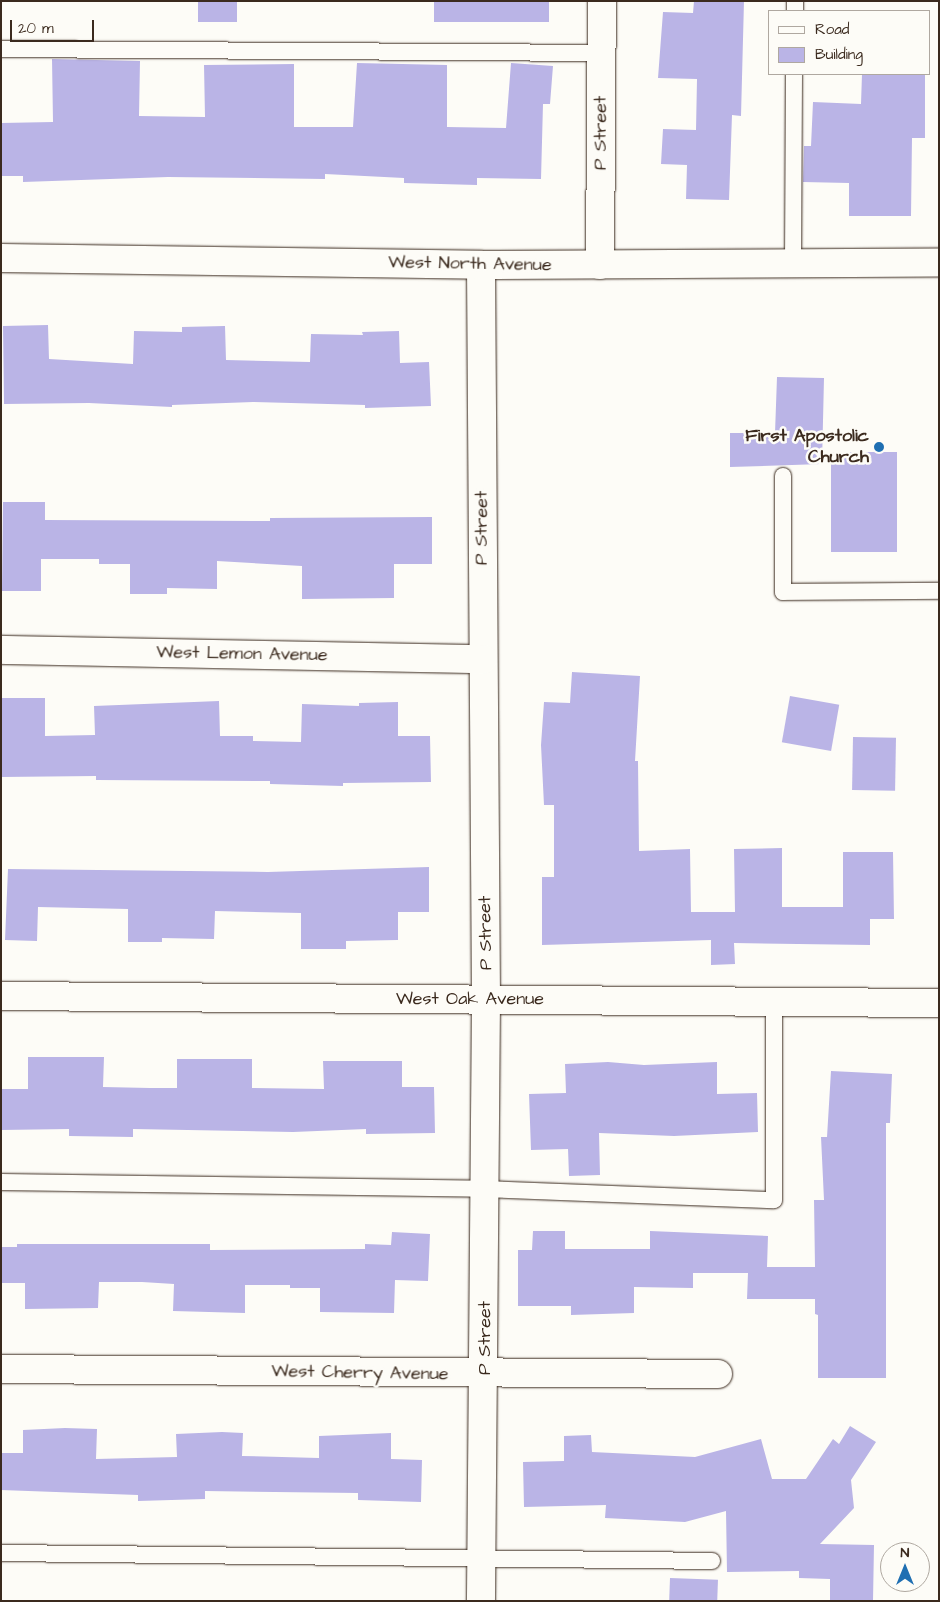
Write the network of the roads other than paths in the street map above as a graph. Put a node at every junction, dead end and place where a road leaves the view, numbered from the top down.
1 (602, 1) edge
2 (1, 49) edge
3 (602, 53) junction
4 (794, 75) edge
5 (1, 258) edge
6 (939, 263) edge
7 (793, 264) junction
8 (481, 265) junction
9 (600, 265) junction
10 (783, 476) dead end
11 (939, 591) edge
12 (1, 650) edge
13 (483, 659) junction
14 (1, 996) edge
15 (486, 1000) junction
16 (774, 1001) junction
17 (939, 1003) edge
18 (1, 1182) edge
19 (484, 1189) junction
20 (1, 1369) edge
21 (486, 1374) junction
22 (718, 1374) dead end
23 (1, 1553) edge
24 (482, 1557) junction
25 (712, 1561) dead end
26 (481, 1601) edge

1 - 3 street, P Street
2 - 3 lane
3 - 9 street, P Street
4 - 7 lane
5 - 8 street, West North Avenue
6 - 7 street, West North Avenue
7 - 9 street, West North Avenue
8 - 9 street, West North Avenue
8 - 13 street, P Street
10 - 11 lane
12 - 13 street, West Lemon Avenue
13 - 15 street, P Street
14 - 15 street, West Oak Avenue
15 - 16 street, West Oak Avenue
15 - 19 street, P Street
16 - 17 street, West Oak Avenue
16 - 19 lane
18 - 19 lane
19 - 21 street, P Street
20 - 21 street, West Cherry Avenue
21 - 22 street, West Cherry Avenue
21 - 24 street, P Street
23 - 24 lane
24 - 25 lane
24 - 26 street, P Street

